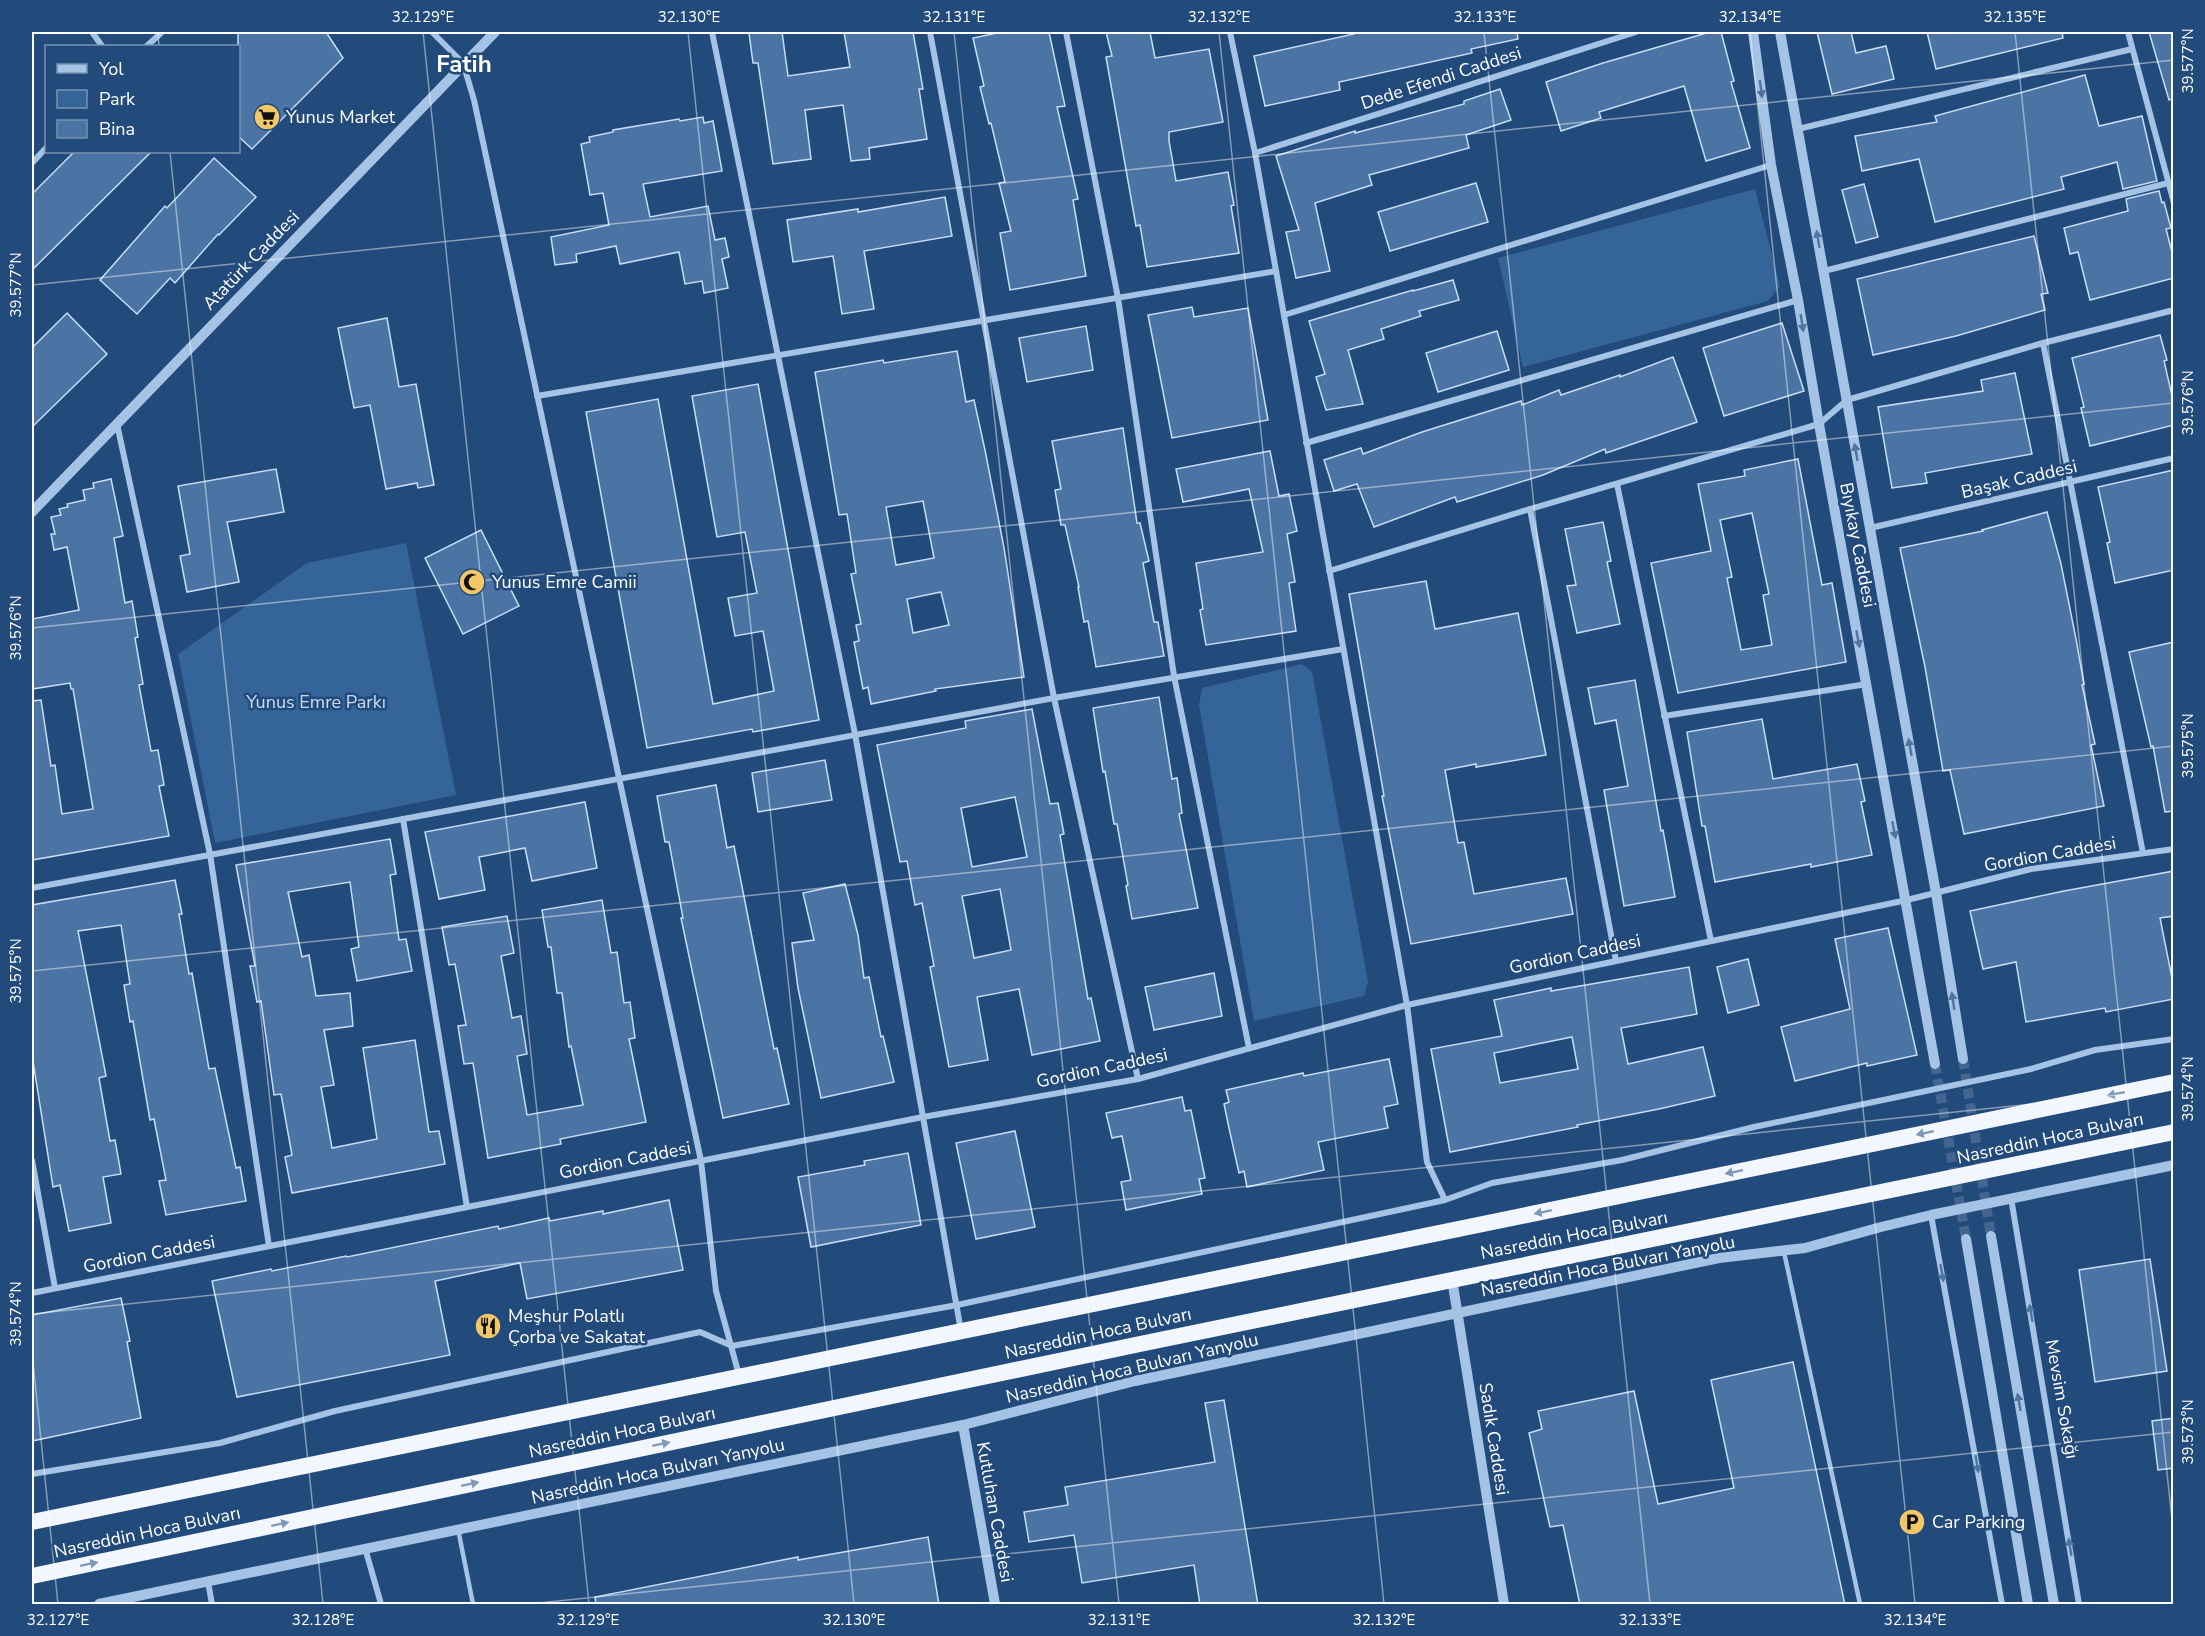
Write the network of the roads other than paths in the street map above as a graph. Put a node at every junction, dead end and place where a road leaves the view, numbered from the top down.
1 (92, 32) edge
2 (162, 32) edge
3 (432, 32) edge
4 (495, 32) edge
5 (712, 32) edge
6 (930, 32) edge
7 (1066, 32) edge
8 (1230, 32) edge
9 (1636, 32) edge
10 (1753, 32) edge
11 (1780, 32) edge
12 (2127, 32) edge
13 (101, 45) edge
14 (148, 45) edge
15 (2132, 49) junction
16 (463, 63) junction
17 (1798, 129) junction
18 (45, 149) edge
19 (1255, 153) junction
20 (32, 163) edge
21 (1772, 165) junction
22 (2168, 183) junction
23 (2174, 203) edge
24 (1276, 271) junction
25 (1824, 271) junction
26 (1118, 298) junction
27 (1798, 300) junction
28 (2174, 310) edge
29 (1284, 315) junction
30 (984, 321) junction
31 (2043, 343) junction
32 (777, 355) junction
33 (537, 396) junction
34 (1847, 400) junction
35 (117, 423) junction
36 (1819, 424) junction
37 (1306, 443) junction
38 (2174, 458) edge
39 (2071, 483) junction
40 (1617, 484) junction
41 (1530, 508) junction
42 (32, 512) edge
43 (1870, 528) junction
44 (1329, 571) junction
45 (1343, 649) junction
46 (1174, 676) junction
47 (1867, 684) junction
48 (1054, 698) junction
49 (1664, 716) junction
50 (855, 734) junction
51 (620, 778) junction
52 (403, 819) junction
53 (2174, 849) edge
54 (2143, 853) junction
55 (210, 854) junction
56 (32, 888) edge
57 (1936, 893) junction
58 (1907, 900) junction
59 (1711, 941) junction
60 (1616, 961) junction
61 (1407, 1005) junction
62 (2174, 1039) edge
63 (1249, 1048) junction
64 (1963, 1059) tunnel mouth
65 (1935, 1064) tunnel mouth
66 (1138, 1079) junction
67 (2174, 1082) edge
68 (923, 1118) junction
69 (2174, 1132) edge
70 (32, 1160) edge
71 (700, 1161) junction
72 (2174, 1165) edge
73 (2011, 1198) junction
74 (1445, 1200) junction
75 (467, 1207) junction
76 (1931, 1215) junction
77 (1991, 1236) tunnel mouth
78 (1966, 1239) tunnel mouth
79 (269, 1246) junction
80 (1784, 1252) junction
81 (1452, 1279) junction
82 (55, 1288) junction
83 (32, 1293) edge
84 (957, 1305) junction
85 (1458, 1313) junction
86 (961, 1331) junction
87 (732, 1346) junction
88 (739, 1376) junction
89 (963, 1425) junction
90 (32, 1474) edge
91 (32, 1522) edge
92 (458, 1529) junction
93 (365, 1548) junction
94 (32, 1576) edge
95 (208, 1582) junction
96 (99, 1605) edge
97 (212, 1605) edge
98 (381, 1605) edge
99 (473, 1605) edge
100 (995, 1605) edge
101 (1504, 1605) edge
102 (1860, 1605) edge
103 (2002, 1605) edge
104 (2028, 1605) edge
105 (2054, 1605) edge
106 (2079, 1605) edge

1 - 13 street
2 - 14 street
3 - 16 street
4 - 16 street, Atatürk Caddesi
5 - 32 street
6 - 30 street
7 - 26 street
8 - 19 street
9 - 19 street, Dede Efendi Caddesi
10 -> 21 street, Bıyıkay Caddesi
11 - 17 street, Bıyıkay Caddesi
12 - 15 street
15 - 17 street
15 - 22 street
16 - 33 street
16 - 35 street, Atatürk Caddesi
25 -> 17 street, Bıyıkay Caddesi
18 - 20 street
19 - 24 street
21 - 27 street, Bıyıkay Caddesi
21 - 29 street
22 - 23 street
22 - 25 street
24 - 26 street
24 - 29 street
25 - 34 street, Bıyıkay Caddesi
26 - 30 street
26 - 46 street
27 -> 36 street, Bıyıkay Caddesi
27 - 37 street
28 - 31 street
29 - 37 street
30 - 32 street
30 - 48 street
31 - 34 street
31 - 39 street
32 - 33 street
32 - 50 street
33 - 51 street
34 - 36 street
43 -> 34 street, Bıyıkay Caddesi
35 - 42 street, Atatürk Caddesi
35 - 55 street
36 - 40 street
36 -> 47 street, Bıyıkay Caddesi
37 - 44 street
38 - 39 street, Başak Caddesi
39 - 43 street, Başak Caddesi
39 - 54 street
40 - 41 street
40 - 49 street
41 - 44 street
41 - 60 street
57 -> 43 street, Bıyıkay Caddesi
44 - 45 street
45 - 46 street
45 - 61 street
46 - 48 street
46 - 63 street
47 - 49 street
47 -> 58 street, Bıyıkay Caddesi
48 - 50 street
48 - 66 street
49 - 59 street
50 - 51 street
50 - 68 street
51 - 52 street
51 - 71 street
52 - 55 street
52 - 75 street
53 - 54 street, Gordion Caddesi
54 - 57 street, Gordion Caddesi
55 - 56 street
55 - 79 street
57 - 58 street, Gordion Caddesi
64 -> 57 street, Bıyıkay Caddesi
58 - 59 street, Gordion Caddesi
58 - 65 street, Bıyıkay Caddesi
59 - 60 street, Gordion Caddesi
60 - 61 street, Gordion Caddesi
61 - 63 street, Gordion Caddesi
61 - 74 street
62 - 74 street
63 - 66 street, Gordion Caddesi
66 - 68 street, Gordion Caddesi
67 -> 86 highway, Nasreddin Hoca Bulvarı
68 - 71 street, Gordion Caddesi
68 - 84 street
69 - 81 highway, Nasreddin Hoca Bulvarı
70 - 82 street
71 - 75 street, Gordion Caddesi
71 - 87 street
72 - 73 street, Nasreddin Hoca Bulvarı Yanyolu
73 - 76 street, Nasreddin Hoca Bulvarı Yanyolu
106 -> 73 street, Mevsim Sokağı
74 - 84 street
75 - 79 street, Gordion Caddesi
76 - 80 street, Nasreddin Hoca Bulvarı Yanyolu
76 -> 103 street
105 -> 77 street
78 - 104 street
79 - 82 street, Gordion Caddesi
80 - 85 street, Nasreddin Hoca Bulvarı Yanyolu
80 - 102 lane
81 - 85 street, Sadık Caddesi
94 -> 81 highway, Nasreddin Hoca Bulvarı
82 - 83 street, Gordion Caddesi
84 - 86 street
84 - 87 street
85 - 89 street, Nasreddin Hoca Bulvarı Yanyolu
85 - 101 street, Sadık Caddesi
86 - 88 highway, Nasreddin Hoca Bulvarı
87 - 88 street
87 - 90 street
88 - 91 highway, Nasreddin Hoca Bulvarı
89 - 92 street, Nasreddin Hoca Bulvarı Yanyolu
89 - 100 street, Kutluhan Caddesi
92 - 93 street, Nasreddin Hoca Bulvarı Yanyolu
92 - 99 lane
93 - 95 street, Nasreddin Hoca Bulvarı Yanyolu
93 - 98 street
95 - 96 street, Nasreddin Hoca Bulvarı Yanyolu
95 - 97 street

